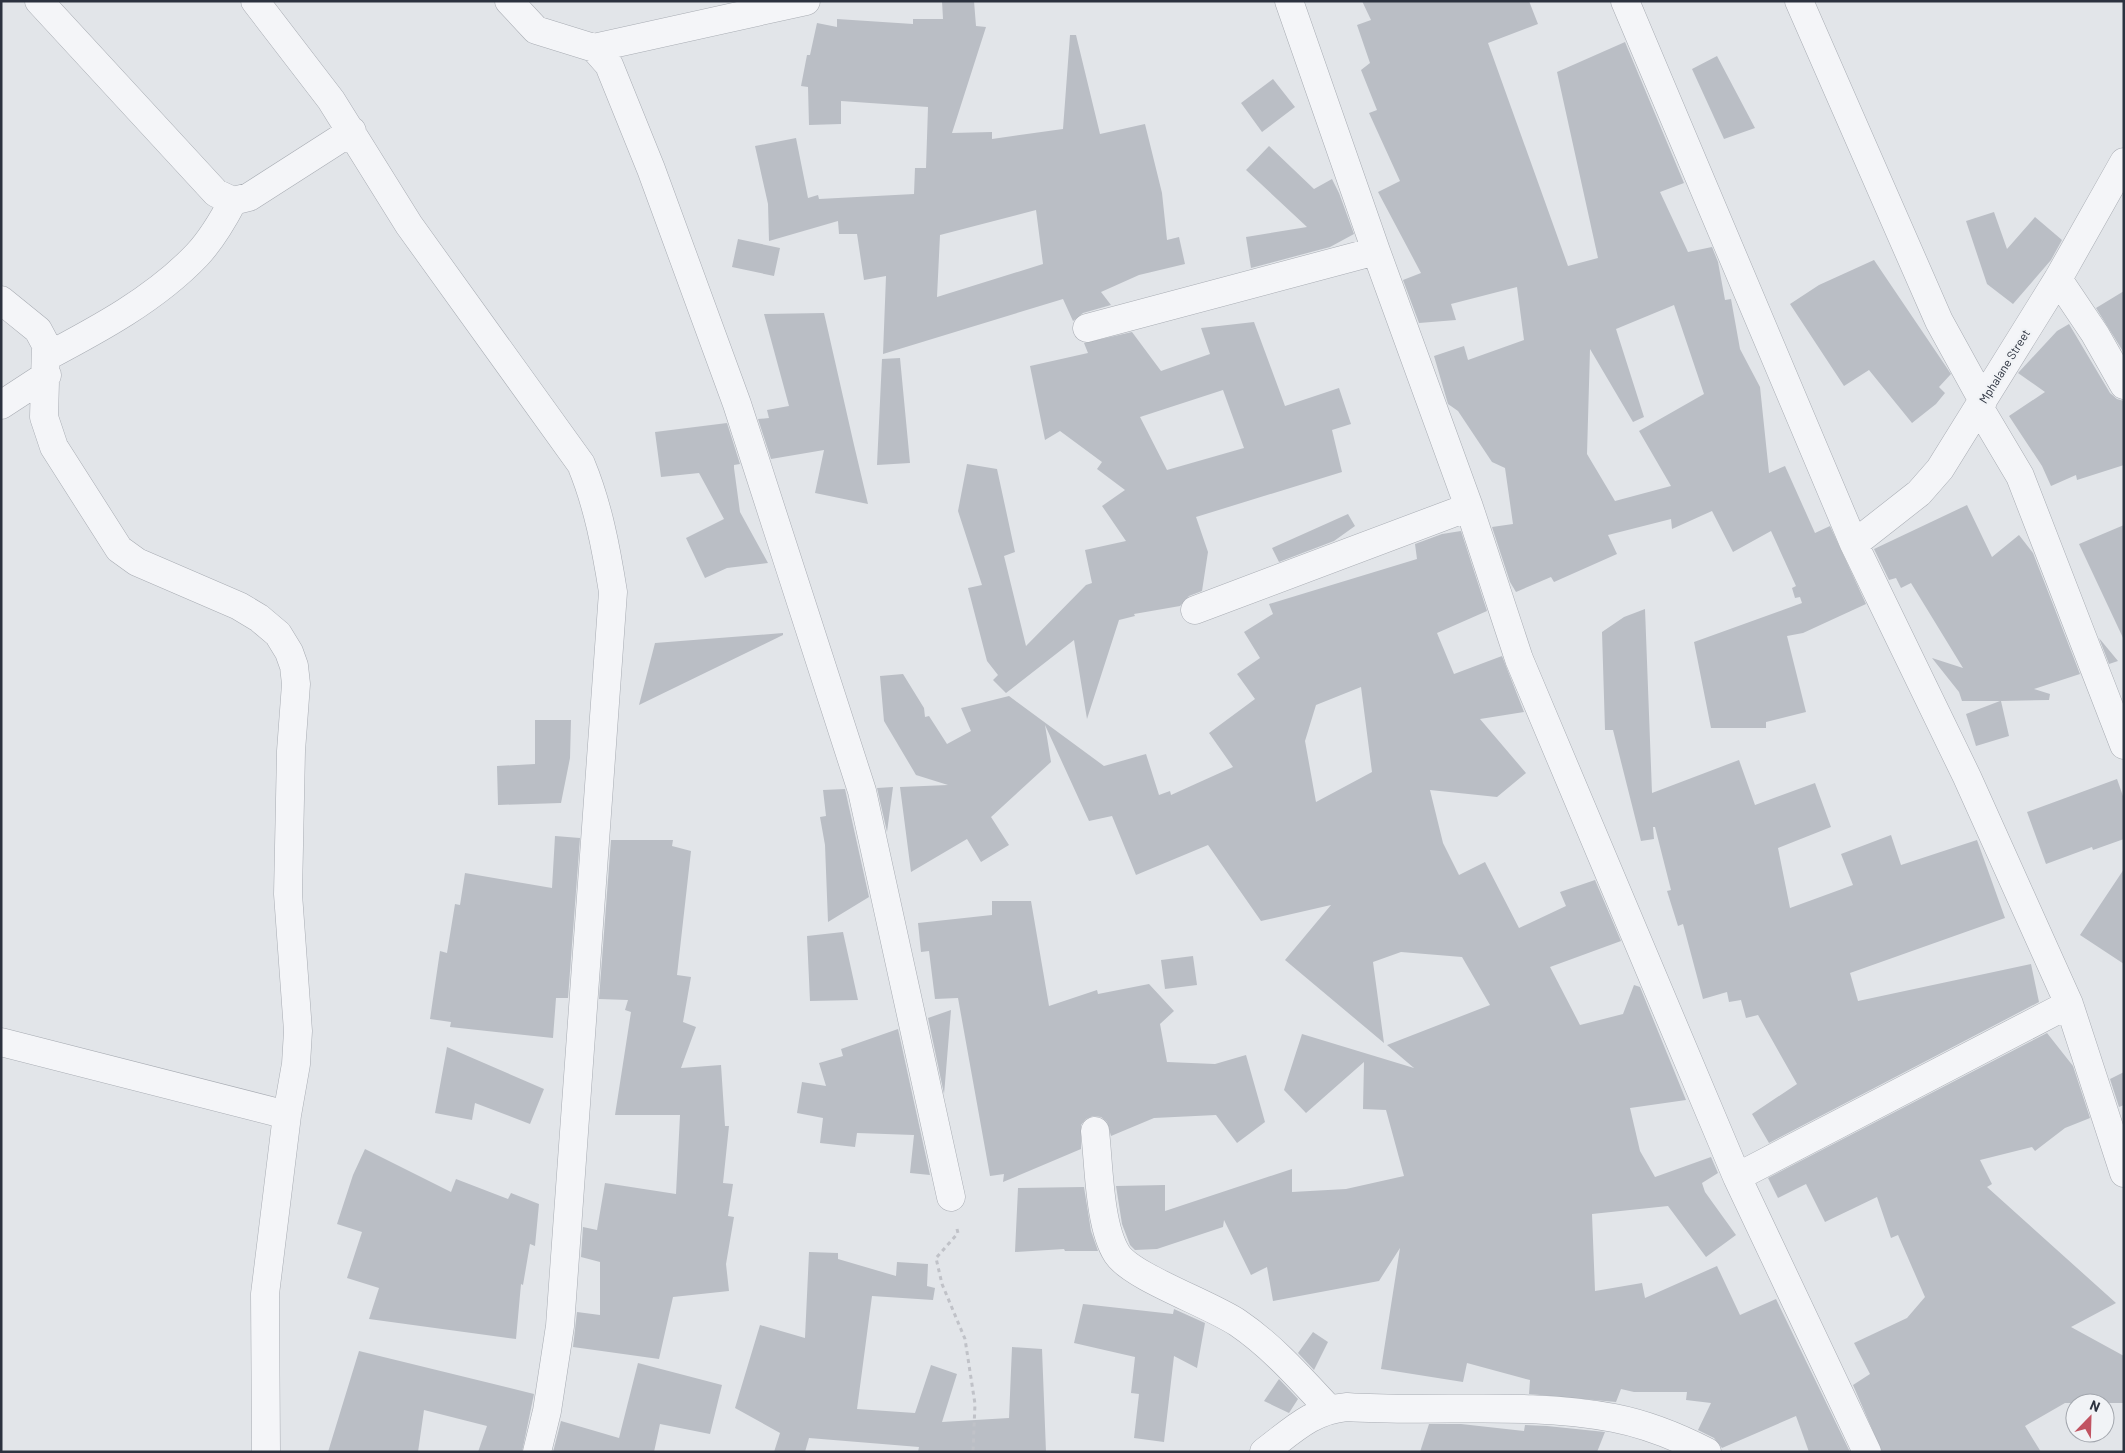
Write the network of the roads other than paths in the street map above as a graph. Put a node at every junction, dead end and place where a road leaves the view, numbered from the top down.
1 (39, 1) edge
2 (255, 1) edge
3 (509, 1) edge
4 (806, 1) edge
5 (1289, 1) edge
6 (1626, 1) edge
7 (1799, 1) edge
8 (594, 48) junction
9 (352, 131) junction
10 (2124, 162) edge
11 (233, 201) junction
12 (1376, 251) junction
13 (2058, 279) junction
14 (1, 300) edge
15 (1087, 328) dead end
16 (47, 366) junction
17 (2124, 385) edge
18 (1981, 404) junction
19 (1, 406) edge
20 (1469, 507) junction
21 (1854, 544) junction
22 (1195, 610) dead end
23 (2124, 744) edge
24 (2069, 1004) junction
25 (1, 1042) edge
26 (287, 1115) junction
27 (1095, 1131) dead end
28 (2124, 1173) edge
29 (1737, 1177) junction
30 (951, 1197) road end
31 (1329, 1408) junction
32 (266, 1452) edge
33 (537, 1452) edge
34 (1264, 1452) edge
35 (1706, 1452) edge
36 (1867, 1452) edge

1 - 11 street
2 - 9 street
3 - 8 street
4 - 8 street
5 - 12 street
6 - 21 street
7 - 18 street
8 - 30 street
9 - 11 street
9 - 33 street
10 - 13 street, Mphalane Street
11 - 16 street
12 - 15 street
12 - 20 street
13 - 17 street
13 - 18 street, Mphalane Street
14 - 16 street
16 - 19 street
16 - 26 street
18 - 21 street, Mphalane Street
18 - 23 street
20 - 22 street
20 - 29 street
21 - 24 street
24 - 28 street
24 - 29 street
25 - 26 street
26 - 32 street
27 - 31 street
29 - 36 street
31 - 34 street
31 - 35 street

